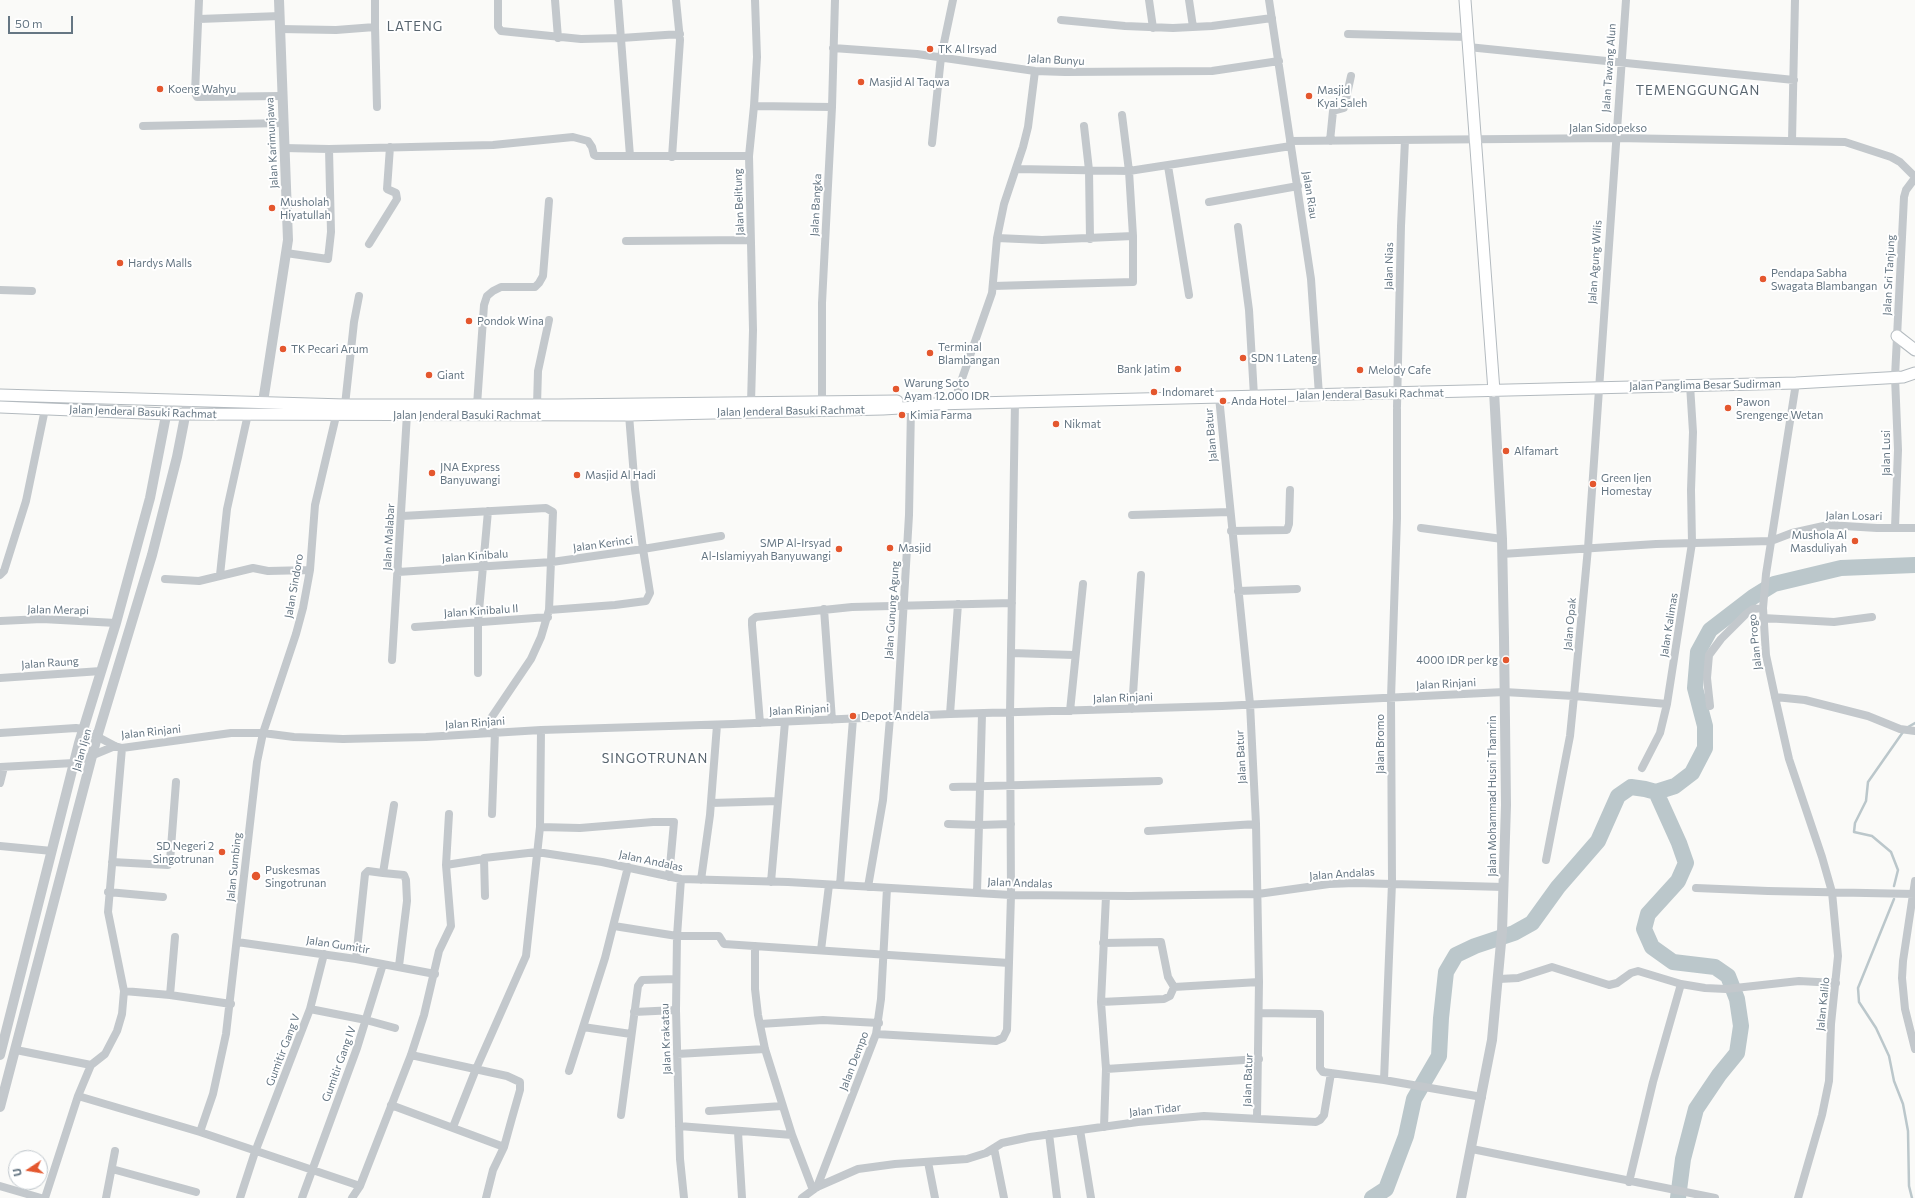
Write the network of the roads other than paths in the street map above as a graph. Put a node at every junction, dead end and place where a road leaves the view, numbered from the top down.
1 (199, 0) edge
2 (279, 0) edge
3 (375, 0) edge
4 (498, 0) edge
5 (555, 0) edge
6 (618, 0) edge
7 (676, 0) edge
8 (755, 0) edge
9 (835, 0) edge
10 (953, 0) edge
11 (1149, 0) edge
12 (1189, 0) edge
13 (1269, 0) edge
14 (1464, 0) edge
15 (1626, 0) edge
16 (1795, 0) edge
17 (280, 16) junction
18 (1272, 18) junction
19 (199, 19) junction
20 (1061, 20) dead end
21 (375, 27) junction
22 (1193, 27) junction
23 (1153, 28) junction
24 (280, 29) junction
25 (680, 34) junction
26 (1348, 34) dead end
27 (558, 38) junction
28 (621, 38) junction
29 (1468, 42) junction
30 (834, 48) junction
31 (941, 57) junction
32 (1279, 61) junction
33 (1621, 61) junction
34 (1035, 71) junction
35 (1351, 76) dead end
36 (1794, 80) junction
37 (282, 96) junction
38 (754, 106) junction
39 (377, 107) dead end
40 (832, 107) junction
41 (1122, 115) dead end
42 (283, 123) junction
43 (143, 126) dead end
44 (1084, 126) dead end
45 (1615, 138) junction
46 (1405, 140) junction
47 (1476, 140) junction
48 (1330, 141) junction
49 (1792, 141) junction
50 (932, 143) dead end
51 (1291, 143) junction
52 (390, 147) junction
53 (284, 148) junction
54 (329, 149) junction
55 (630, 156) junction
56 (749, 156) junction
57 (672, 157) junction
58 (1168, 166) junction
59 (1016, 169) junction
60 (1089, 170) junction
61 (1129, 171) junction
62 (1915, 178) edge
63 (1298, 186) junction
64 (549, 201) dead end
65 (1210, 202) dead end
66 (1238, 227) dead end
67 (1132, 236) junction
68 (997, 238) junction
69 (1090, 239) junction
70 (751, 240) junction
71 (626, 241) dead end
72 (369, 244) dead end
73 (286, 253) junction
74 (993, 286) junction
75 (0, 290) edge
76 (32, 291) dead end
77 (1189, 295) dead end
78 (359, 296) dead end
79 (549, 320) dead end
80 (1897, 336) junction
81 (1915, 350) edge
82 (1915, 373) edge
83 (1895, 377) junction
84 (1796, 383) junction
85 (1690, 385) junction
86 (1598, 388) junction
87 (1494, 391) junction
88 (1397, 393) junction
89 (0, 395) edge
90 (1319, 395) junction
91 (1254, 396) junction
92 (1219, 397) junction
93 (169, 400) junction
94 (188, 401) junction
95 (263, 402) junction
96 (1015, 402) junction
97 (751, 403) junction
98 (955, 403) junction
99 (934, 404) junction
100 (345, 405) junction
101 (477, 405) junction
102 (537, 405) junction
103 (822, 406) junction
104 (0, 407) edge
105 (911, 407) junction
106 (45, 409) junction
107 (520, 410) junction
108 (168, 414) junction
109 (186, 414) junction
110 (248, 414) junction
111 (407, 414) junction
112 (336, 416) junction
113 (629, 416) junction
114 (1290, 490) dead end
115 (488, 511) junction
116 (1229, 512) junction
117 (1132, 514) dead end
118 (402, 516) junction
119 (1421, 528) dead end
120 (1895, 528) junction
121 (1915, 528) edge
122 (1231, 532) junction
123 (721, 536) dead end
124 (1502, 538) junction
125 (1771, 541) junction
126 (1692, 543) junction
127 (1588, 548) junction
128 (643, 549) junction
129 (1502, 554) junction
130 (552, 562) junction
131 (482, 567) junction
132 (310, 570) junction
133 (398, 572) junction
134 (0, 575) edge
135 (220, 575) junction
136 (1141, 575) dead end
137 (165, 579) dead end
138 (1083, 584) dead end
139 (1297, 589) dead end
140 (1238, 591) junction
141 (1012, 603) junction
142 (958, 604) junction
143 (1762, 604) junction
144 (903, 607) junction
145 (824, 609) junction
146 (548, 613) junction
147 (1872, 617) dead end
148 (1763, 618) junction
149 (0, 621) edge
150 (478, 622) junction
151 (116, 623) junction
152 (415, 627) dead end
153 (1011, 653) junction
154 (1074, 655) junction
155 (392, 660) dead end
156 (101, 671) junction
157 (478, 673) dead end
158 (0, 678) edge
159 (1504, 692) junction
160 (1574, 696) junction
161 (1774, 697) junction
162 (1391, 698) junction
163 (1250, 704) junction
164 (1667, 704) junction
165 (1710, 706) dead end
166 (1132, 709) junction
167 (1070, 711) junction
168 (1010, 713) junction
169 (950, 714) junction
170 (982, 714) junction
171 (894, 717) junction
172 (832, 720) junction
173 (853, 720) junction
174 (785, 722) junction
175 (760, 723) junction
176 (717, 725) junction
177 (83, 729) junction
178 (541, 730) junction
179 (1915, 731) edge
180 (495, 732) junction
181 (263, 733) junction
182 (481, 733) junction
183 (0, 734) edge
184 (98, 737) junction
185 (118, 747) junction
186 (92, 756) junction
187 (74, 762) junction
188 (2, 767) edge
189 (1642, 768) dead end
190 (1160, 781) dead end
191 (176, 782) dead end
192 (0, 783) edge
193 (1012, 784) junction
194 (981, 785) junction
195 (953, 786) dead end
196 (778, 802) junction
197 (711, 803) junction
198 (394, 805) dead end
199 (449, 814) dead end
200 (492, 814) dead end
201 (948, 824) dead end
202 (1011, 824) junction
203 (1256, 824) junction
204 (979, 825) junction
205 (540, 827) junction
206 (1148, 831) dead end
207 (0, 846) edge
208 (52, 851) junction
209 (537, 852) junction
210 (484, 859) junction
211 (1546, 860) dead end
212 (112, 862) junction
213 (446, 865) junction
214 (628, 867) junction
215 (383, 873) junction
216 (669, 877) junction
217 (681, 879) junction
218 (701, 880) junction
219 (1915, 881) edge
220 (771, 882) junction
221 (1392, 883) junction
222 (829, 885) junction
223 (840, 885) junction
224 (868, 887) junction
225 (1504, 887) junction
226 (887, 888) junction
227 (1696, 888) dead end
228 (108, 892) junction
229 (976, 892) junction
230 (1832, 892) junction
231 (1258, 894) junction
232 (1914, 894) edge
233 (1011, 895) junction
234 (485, 896) dead end
235 (1106, 896) junction
236 (163, 897) dead end
237 (614, 926) junction
238 (677, 936) junction
239 (175, 937) dead end
240 (238, 942) junction
241 (1103, 943) junction
242 (755, 946) junction
243 (821, 950) junction
244 (324, 954) junction
245 (883, 955) junction
246 (356, 959) junction
247 (1009, 963) junction
248 (383, 964) junction
249 (399, 966) junction
250 (435, 974) junction
251 (676, 979) junction
252 (1499, 979) junction
253 (1259, 982) junction
254 (1836, 983) junction
255 (1681, 984) junction
256 (1174, 987) junction
257 (124, 991) junction
258 (170, 995) junction
259 (1101, 1002) junction
260 (231, 1004) junction
261 (310, 1009) junction
262 (676, 1010) junction
263 (634, 1012) junction
264 (1260, 1013) junction
265 (366, 1020) junction
266 (879, 1022) junction
267 (760, 1024) junction
268 (583, 1027) junction
269 (395, 1028) dead end
270 (631, 1034) junction
271 (876, 1034) junction
272 (1915, 1048) edge
273 (765, 1049) junction
274 (1, 1050) edge
275 (16, 1050) junction
276 (411, 1054) junction
277 (677, 1054) junction
278 (1260, 1059) junction
279 (91, 1064) junction
280 (476, 1069) junction
281 (1106, 1069) junction
282 (569, 1071) dead end
283 (1331, 1073) junction
284 (1384, 1080) junction
285 (78, 1096) junction
286 (1482, 1097) junction
287 (391, 1105) junction
288 (782, 1106) junction
289 (0, 1107) edge
290 (708, 1111) dead end
291 (621, 1115) dead end
292 (1257, 1118) junction
293 (679, 1126) junction
294 (453, 1127) junction
295 (1104, 1127) junction
296 (1080, 1130) junction
297 (200, 1132) junction
298 (738, 1132) junction
299 (1049, 1134) junction
300 (792, 1135) junction
301 (504, 1147) junction
302 (994, 1148) junction
303 (1472, 1149) junction
304 (115, 1151) dead end
305 (255, 1152) junction
306 (928, 1162) junction
307 (112, 1169) junction
308 (313, 1170) junction
309 (1629, 1182) junction
310 (0, 1186) edge
311 (360, 1186) junction
312 (815, 1189) junction
313 (196, 1192) dead end
314 (41, 1198) edge
315 (45, 1198) edge
316 (106, 1198) edge
317 (240, 1198) edge
318 (302, 1198) edge
319 (352, 1198) edge
320 (486, 1198) edge
321 (684, 1198) edge
322 (742, 1198) edge
323 (802, 1198) edge
324 (935, 1198) edge
325 (1004, 1198) edge
326 (1057, 1198) edge
327 (1091, 1198) edge
328 (1461, 1198) edge
329 (1715, 1198) edge
330 (1798, 1198) edge

1 - 19 street
2 - 17 street, Jalan Karimunjawa
3 - 21 street
4 - 27 street
5 - 27 street
6 - 28 street
7 - 25 street
8 - 38 street, Jalan Belitung
9 - 30 street, Jalan Bangka
10 - 31 street
11 - 23 street
12 - 22 street
13 - 18 street, Jalan Riau
14 - 29 main road
15 - 33 street, Jalan Tawang Alun
16 - 36 street
17 - 19 street
17 - 24 street, Jalan Karimunjawa
18 - 22 street
18 - 32 street, Jalan Riau
19 - 37 street
20 - 23 street
21 - 24 street
21 - 39 street
22 - 23 street
24 - 37 street, Jalan Karimunjawa
25 - 28 street
25 - 57 street
26 - 29 street
27 - 28 street
28 - 55 street
29 - 33 street
29 - 47 main road
30 - 31 street, Jalan Bunyu
30 - 40 street, Jalan Bangka
31 - 34 street, Jalan Bunyu
31 - 50 street
32 - 34 street, Jalan Bunyu
32 - 51 street, Jalan Riau
33 - 36 street
33 - 45 street, Jalan Tawang Alun
34 - 59 street
35 - 48 street
36 - 49 street
37 - 42 street, Jalan Karimunjawa
38 - 40 street
38 - 56 street, Jalan Belitung
40 - 103 street, Jalan Bangka
41 - 61 street
42 - 43 street
42 - 53 street, Jalan Karimunjawa
44 - 60 street
45 - 47 street, Jalan Sidopekso
45 - 49 street, Jalan Sidopekso
45 - 86 street, Jalan Agung Wilis
46 - 47 street, Jalan Sidopekso
46 - 48 street, Jalan Sidopekso
46 - 88 street, Jalan Nias
47 - 87 main road
48 - 51 street, Jalan Sidopekso
49 - 62 street, Jalan Sidopekso
51 - 58 street, Jalan Sidopekso
51 - 63 street, Jalan Riau
52 - 54 street
52 - 55 street
52 - 72 street
53 - 54 street
53 - 73 street, Jalan Karimunjawa
54 - 73 street
55 - 57 street
56 - 57 street
56 - 70 street, Jalan Belitung
58 - 61 street, Jalan Sidopekso
58 - 77 street
59 - 60 street, Jalan Sidopekso
59 - 68 street
60 - 61 street, Jalan Sidopekso
60 - 69 street
61 - 67 street
62 - 80 street, Jalan Sri Tanjung
63 - 65 street
63 - 90 street, Jalan Riau
64 - 101 street
66 - 91 street
67 - 69 street
67 - 74 street
68 - 69 street
68 - 74 street
70 - 71 street
70 - 97 street, Jalan Belitung
73 - 95 street, Jalan Karimunjawa
74 - 98 street
75 - 76 street
78 - 100 street
79 - 102 street
80 - 81 main road
80 - 83 street, Jalan Sri Tanjung
82 - 83 main road, Jalan Panglima Besar Sudirman
83 - 84 main road, Jalan Panglima Besar Sudirman
83 - 120 street, Jalan Lusi
84 - 85 main road, Jalan Panglima Besar Sudirman
84 - 125 street, Jalan Progo
85 - 86 main road, Jalan Panglima Besar Sudirman
85 - 126 street, Jalan Kalimas
86 - 87 main road, Jalan Panglima Besar Sudirman
86 - 127 street, Jalan Opak
87 - 88 main road, Jalan Jenderal Basuki Rachmat
87 - 124 street, Jalan Mohammad Husni Thamrin
88 - 90 main road, Jalan Jenderal Basuki Rachmat
88 - 162 street, Jalan Bromo
89 - 93 main road, Jalan Jenderal Basuki Rachmat
90 - 91 main road, Jalan Jenderal Basuki Rachmat
91 - 92 main road, Jalan Jenderal Basuki Rachmat
92 - 96 main road, Jalan Jenderal Basuki Rachmat
92 - 116 street, Jalan Batur
93 - 94 main road, Jalan Jenderal Basuki Rachmat
93 - 108 street, Jalan Ijen
94 - 95 main road, Jalan Jenderal Basuki Rachmat
94 - 109 street, Jalan Ijen
95 - 100 main road, Jalan Jenderal Basuki Rachmat
96 - 98 main road, Jalan Jenderal Basuki Rachmat
96 - 141 street
97 - 102 main road, Jalan Jenderal Basuki Rachmat
97 - 103 main road, Jalan Jenderal Basuki Rachmat
98 - 99 main road, Jalan Jenderal Basuki Rachmat
99 - 103 main road, Jalan Jenderal Basuki Rachmat
99 - 105 main road, Jalan Jenderal Basuki Rachmat
100 - 101 main road, Jalan Jenderal Basuki Rachmat
101 - 107 main road, Jalan Jenderal Basuki Rachmat
102 - 107 main road, Jalan Jenderal Basuki Rachmat
103 - 105 main road, Jalan Jenderal Basuki Rachmat
103 - 113 main road, Jalan Jenderal Basuki Rachmat
104 - 106 main road, Jalan Jenderal Basuki Rachmat
105 - 144 street, Jalan Gunung Agung
106 - 108 main road, Jalan Jenderal Basuki Rachmat
106 - 134 street
107 - 111 main road, Jalan Jenderal Basuki Rachmat
107 - 113 main road, Jalan Jenderal Basuki Rachmat
108 - 109 main road, Jalan Jenderal Basuki Rachmat
108 - 151 street, Jalan Ijen
109 - 110 main road, Jalan Jenderal Basuki Rachmat
109 - 184 street, Jalan Ijen
110 - 112 main road, Jalan Jenderal Basuki Rachmat
110 - 135 street
111 - 112 main road, Jalan Jenderal Basuki Rachmat
111 - 118 street, Jalan Malabar
112 - 132 street, Jalan Sindoro
113 - 128 street, Jalan Kerinci
114 - 122 street
115 - 118 street
115 - 130 street
115 - 131 street
116 - 117 street
116 - 122 street, Jalan Batur
118 - 133 street, Jalan Malabar
119 - 124 street
120 - 121 street, Jalan Losari
120 - 125 street, Jalan Losari
122 - 140 street, Jalan Batur
123 - 128 street
124 - 129 street, Jalan Mohammad Husni Thamrin
125 - 126 street, Jalan Losari
125 - 143 street, Jalan Progo
126 - 127 street, Jalan Losari
126 - 164 street, Jalan Kalimas
127 - 129 street, Jalan Losari
127 - 160 street, Jalan Opak
128 - 130 street, Jalan Kerinci
128 - 146 street, Jalan Kinibalu II
129 - 159 street, Jalan Mohammad Husni Thamrin
130 - 131 street, Jalan Kinibalu
130 - 146 street
131 - 133 street, Jalan Kinibalu
131 - 150 street
132 - 135 street
132 - 181 street, Jalan Sindoro
133 - 155 street, Jalan Malabar
135 - 137 street
136 - 166 street
138 - 154 street
139 - 140 street
140 - 163 street, Jalan Batur
141 - 142 street
141 - 153 street
142 - 144 street
142 - 169 street
143 - 148 street, Jalan Progo
143 - 165 street
144 - 145 street
144 - 171 street, Jalan Gunung Agung
145 - 172 street
145 - 175 street
146 - 150 street, Jalan Kinibalu II
146 - 182 street
147 - 148 street
148 - 161 street, Jalan Progo
149 - 151 street, Jalan Merapi
150 - 152 street, Jalan Kinibalu II
150 - 157 street
151 - 156 street, Jalan Ijen
153 - 154 street
153 - 168 street
154 - 167 street
156 - 158 street, Jalan Raung
156 - 177 street, Jalan Ijen
159 - 160 street
159 - 162 street, Jalan Rinjani
159 - 225 street, Jalan Mohammad Husni Thamrin
160 - 164 street
160 - 211 street, Jalan Opak
161 - 179 street
161 - 230 street, Jalan Progo
162 - 163 street, Jalan Rinjani
162 - 221 street, Jalan Bromo
163 - 166 street, Jalan Rinjani
163 - 203 street, Jalan Batur
164 - 189 street, Jalan Kalimas
166 - 167 street, Jalan Rinjani
167 - 168 street, Jalan Rinjani
168 - 170 street, Jalan Rinjani
168 - 193 street
169 - 170 street, Jalan Rinjani
169 - 171 street, Jalan Rinjani
170 - 194 street
171 - 173 street, Jalan Rinjani
171 - 224 street, Jalan Gunung Agung
172 - 173 street, Jalan Rinjani
172 - 174 street, Jalan Rinjani
173 - 223 street
174 - 175 street, Jalan Rinjani
174 - 196 street
175 - 176 street, Jalan Rinjani
176 - 178 street, Jalan Rinjani
176 - 197 street
177 - 183 street
177 - 184 street, Jalan Rinjani
177 - 187 street, Jalan Ijen
178 - 180 street, Jalan Rinjani
178 - 205 street
180 - 182 street, Jalan Rinjani
180 - 200 street
181 - 182 street, Jalan Rinjani
181 - 185 street, Jalan Rinjani
181 - 240 street, Jalan Sumbing
184 - 185 street, Jalan Rinjani
184 - 186 street, Jalan Ijen
185 - 186 street
185 - 212 street
186 - 187 street
186 - 275 street, Jalan Ijen
187 - 188 street
187 - 208 street, Jalan Ijen
188 - 192 street
190 - 193 street
191 - 212 street
193 - 194 street
193 - 202 street
194 - 195 street
194 - 204 street
196 - 197 street
196 - 220 street
197 - 218 street
198 - 215 street
199 - 213 street
201 - 204 street
202 - 204 street
202 - 233 street
203 - 206 street
203 - 231 street, Jalan Batur
204 - 229 street
205 - 209 street
205 - 216 street
207 - 208 street
208 - 274 street, Jalan Ijen
209 - 210 street, Jalan Andalas
209 - 214 street, Jalan Andalas
209 - 280 street
210 - 213 street, Jalan Andalas
210 - 234 street
212 - 228 street
213 - 250 street
214 - 216 street, Jalan Andalas
214 - 237 street
215 - 246 street
215 - 249 street
216 - 217 street, Jalan Andalas
217 - 218 street, Jalan Andalas
217 - 238 street, Jalan Krakatau
218 - 220 street, Jalan Andalas
219 - 232 street
220 - 222 street, Jalan Andalas
221 - 225 street, Jalan Andalas
221 - 231 street, Jalan Andalas
221 - 284 street, Jalan Bromo
222 - 223 street, Jalan Andalas
222 - 243 street
223 - 224 street, Jalan Andalas
224 - 226 street, Jalan Andalas
225 - 252 street, Jalan Mohammad Husni Thamrin
226 - 229 street, Jalan Andalas
226 - 245 street, Jalan Dempo
227 - 230 street
228 - 236 street
228 - 257 street
229 - 233 street, Jalan Andalas
230 - 232 street
230 - 254 street, Jalan Kalilo
231 - 235 street, Jalan Andalas
231 - 253 street, Jalan Batur
232 - 272 street
233 - 235 street, Jalan Andalas
233 - 247 street
235 - 241 street
237 - 238 street
237 - 268 street
238 - 242 street
238 - 251 street, Jalan Krakatau
239 - 258 street
240 - 244 street, Jalan Gumitir
240 - 260 street, Jalan Sumbing
241 - 256 street
241 - 259 street
242 - 243 street
242 - 267 street
243 - 245 street
244 - 246 street, Jalan Gumitir
244 - 261 street, Gumitir Gang V
245 - 247 street
245 - 266 street, Jalan Dempo
246 - 248 street, Jalan Gumitir
247 - 271 street
248 - 249 street, Jalan Gumitir
248 - 265 street, Gumitir Gang IV
249 - 250 street, Jalan Gumitir
250 - 276 street
251 - 262 street, Jalan Krakatau
251 - 263 street
252 - 255 street
252 - 286 street, Jalan Mohammad Husni Thamrin
253 - 256 street
253 - 264 street, Jalan Batur
254 - 255 street
254 - 330 street, Jalan Kalilo
255 - 309 street
256 - 259 street
257 - 258 street
257 - 279 street
258 - 260 street
259 - 281 street
260 - 297 street, Jalan Sumbing
261 - 265 street
261 - 305 street, Gumitir Gang V
262 - 263 street
262 - 277 street, Jalan Krakatau
263 - 270 street
264 - 278 street, Jalan Batur
264 - 283 street
265 - 269 street
265 - 308 street, Gumitir Gang IV
266 - 267 street
266 - 271 street, Jalan Dempo
267 - 273 street
268 - 270 street
268 - 282 street
270 - 291 street
271 - 312 street, Jalan Dempo
273 - 277 street
273 - 288 street
274 - 275 street
275 - 279 street
275 - 289 street, Jalan Ijen
276 - 280 street
276 - 287 street
277 - 293 street, Jalan Krakatau
278 - 281 street
278 - 292 street, Jalan Batur
279 - 285 street
280 - 294 street
280 - 301 street
281 - 295 street
283 - 284 street
283 - 292 street, Jalan Tidar
284 - 286 street
285 - 297 street
285 - 315 street
286 - 303 street, Jalan Mohammad Husni Thamrin
287 - 294 street
287 - 311 street
288 - 290 street
288 - 300 street
292 - 295 street, Jalan Tidar
293 - 298 street
293 - 321 street, Jalan Krakatau
294 - 301 street
295 - 296 street, Jalan Tidar
296 - 299 street, Jalan Tidar
296 - 327 street
297 - 305 street
298 - 300 street
298 - 322 street
299 - 302 street, Jalan Tidar
299 - 326 street
300 - 312 street
301 - 320 street
302 - 306 street, Jalan Tidar
302 - 325 street
303 - 309 street
303 - 328 street, Jalan Mohammad Husni Thamrin
304 - 307 street
305 - 308 street
305 - 317 street, Gumitir Gang V
306 - 312 street, Jalan Tidar
306 - 324 street
307 - 313 street
307 - 316 street
308 - 311 street
308 - 318 street, Gumitir Gang IV
309 - 329 street
310 - 314 street
311 - 319 street
312 - 323 street, Jalan Tidar

